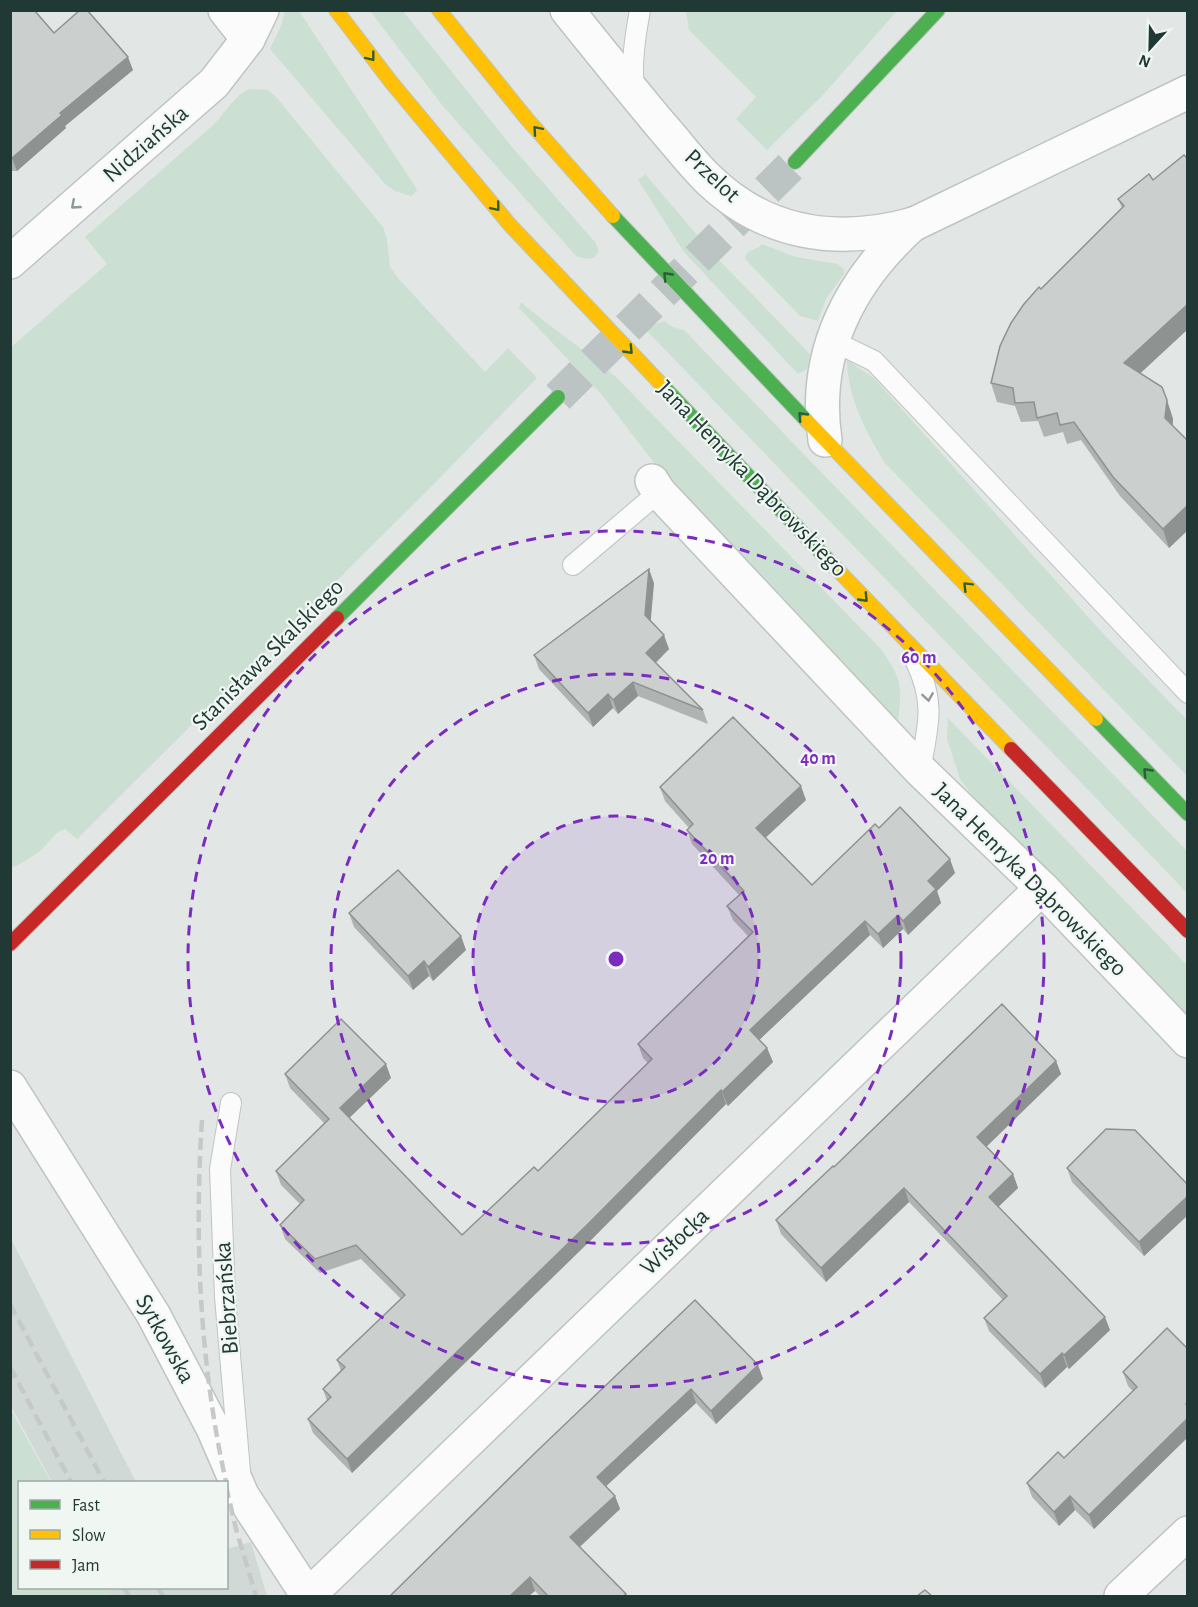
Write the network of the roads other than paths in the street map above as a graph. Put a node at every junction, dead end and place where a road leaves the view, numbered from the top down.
1 (225, 10) edge
2 (336, 10) edge
3 (439, 10) edge
4 (567, 10) edge
5 (640, 10) edge
6 (938, 10) edge
7 (255, 25) edge
8 (1188, 92) edge
9 (635, 93) junction
10 (795, 162) tunnel mouth
11 (914, 224) junction
12 (10, 262) edge
13 (833, 340) junction
14 (558, 397) tunnel mouth
15 (825, 440) junction
16 (656, 486) joint
17 (573, 565) dead end
18 (907, 643) junction
19 (1188, 693) edge
20 (920, 770) junction
21 (1188, 814) edge
22 (1042, 888) junction
23 (1188, 931) edge
24 (10, 944) edge
25 (1188, 1041) edge
26 (10, 1087) edge
27 (231, 1103) dead end
28 (242, 1495) junction
29 (1188, 1533) edge
30 (308, 1596) edge
31 (1121, 1596) edge

1 - 7 street
2 -> 18 main road, Jana Henryka Dąbrowskiego
15 -> 3 main road
4 - 9 street, Przelot
5 - 9 lane
6 - 10 main road
7 -> 12 street, Nidziańska
8 - 11 street, Przelot
9 - 11 street, Przelot
11 - 13 street, Przelot
13 - 15 street, Przelot
13 - 19 lane
14 - 24 main road, Stanisława Skalskiego
21 -> 15 main road
16 - 17 lane
16 - 20 street, Jana Henryka Dąbrowskiego
18 -> 20 lane
18 - 23 main road, Jana Henryka Dąbrowskiego
20 - 22 street, Jana Henryka Dąbrowskiego
22 - 25 street, Jana Henryka Dąbrowskiego
22 - 30 street, Wisłocka
26 - 28 street, Sytkowska
27 - 28 lane, Biebrzańska
28 - 30 street, Sytkowska
29 - 31 street

